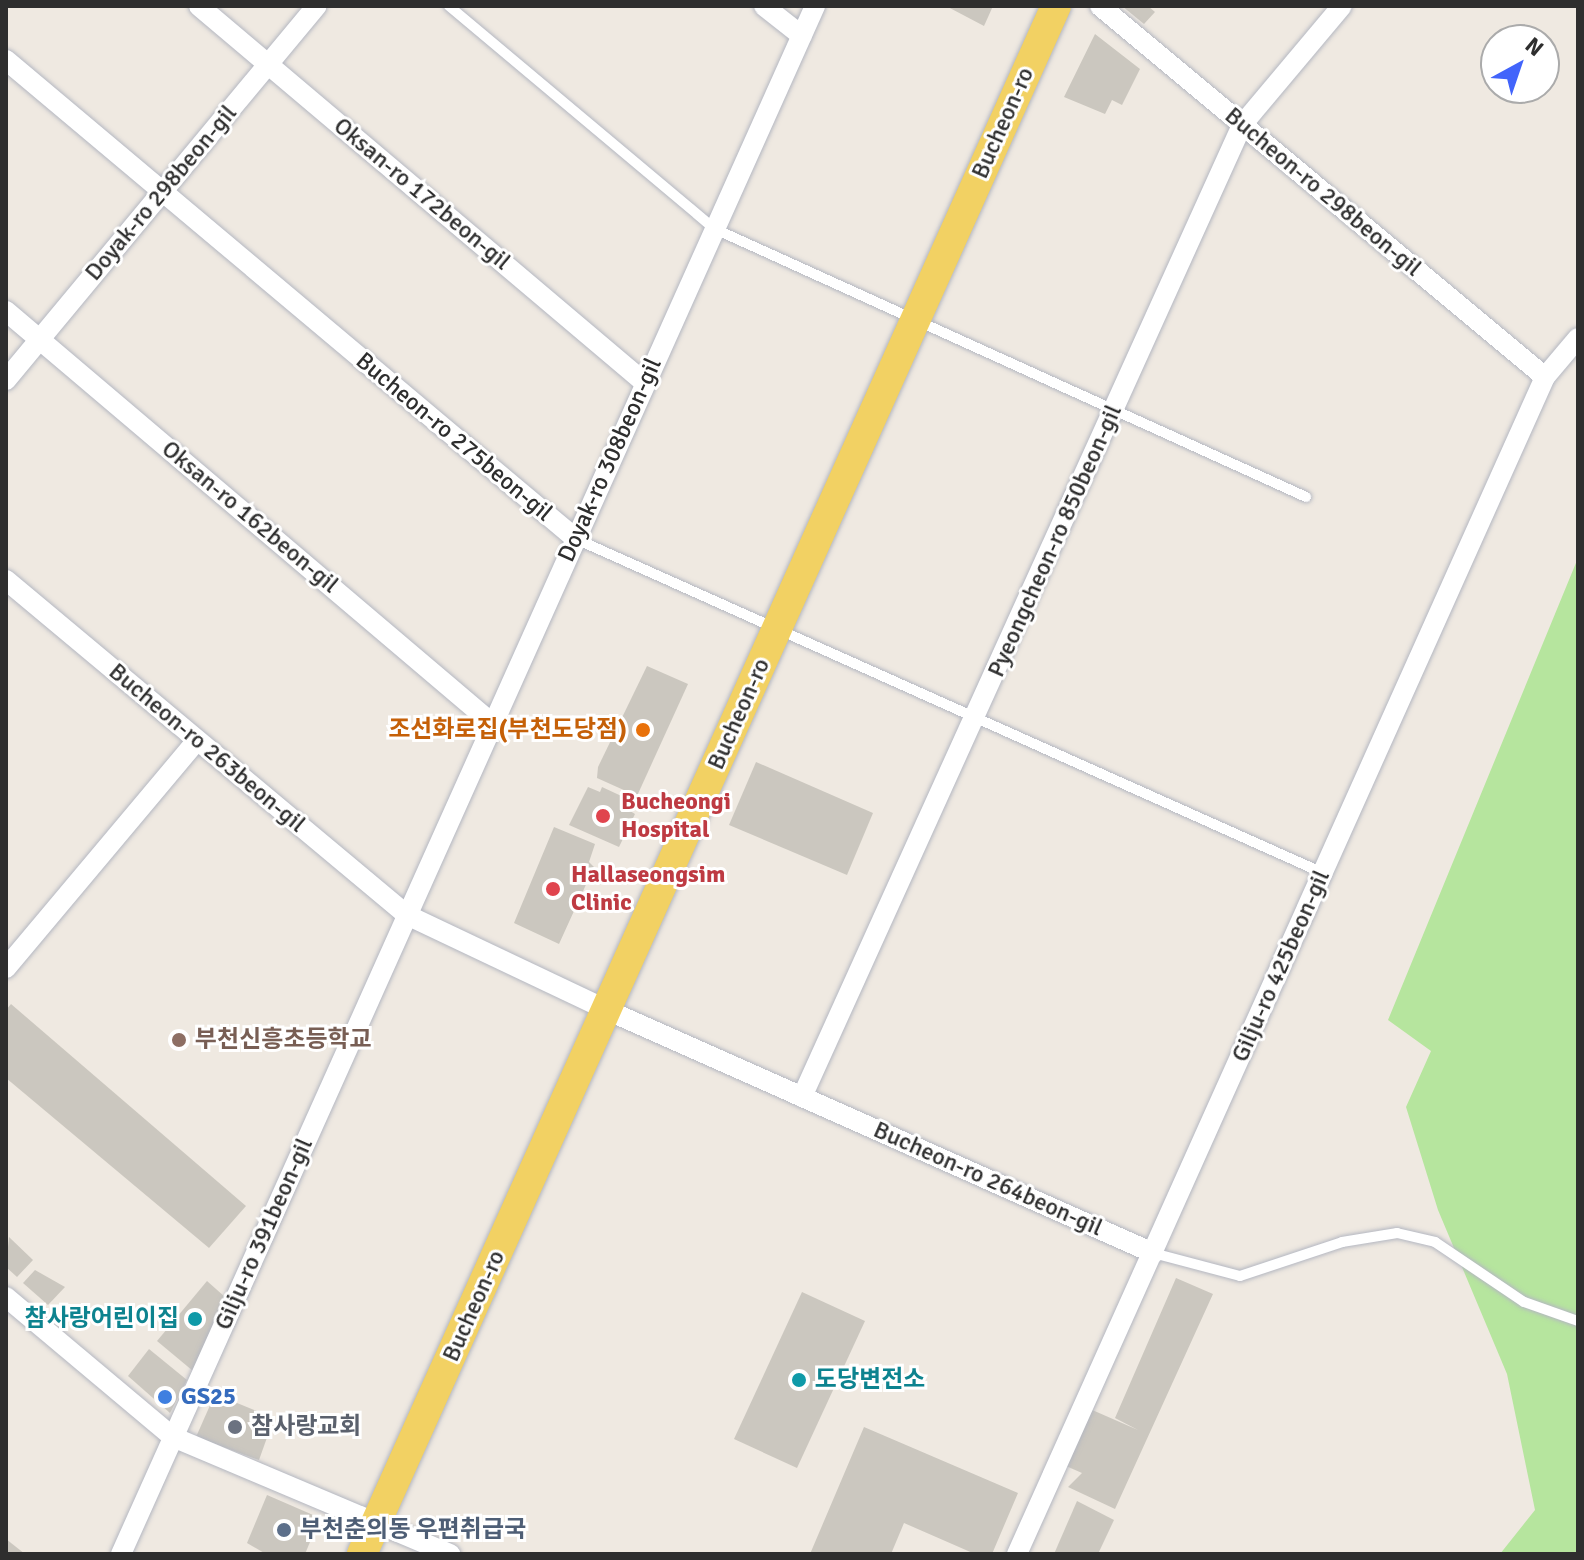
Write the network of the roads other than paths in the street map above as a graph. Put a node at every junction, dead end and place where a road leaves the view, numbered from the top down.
1 (199, 6) edge
2 (317, 6) edge
3 (449, 6) edge
4 (764, 6) edge
5 (815, 6) edge
6 (1056, 6) edge
7 (1100, 6) edge
8 (1342, 6) edge
9 (802, 36) junction
10 (6, 60) edge
11 (268, 65) junction
12 (1242, 125) junction
13 (163, 192) junction
14 (715, 229) junction
15 (6, 311) edge
16 (915, 320) junction
17 (1578, 338) edge
18 (39, 339) junction
19 (1545, 377) junction
20 (6, 380) edge
21 (644, 382) junction
22 (1113, 411) junction
23 (1306, 497) dead end
24 (576, 539) junction
25 (6, 580) edge
26 (777, 629) junction
27 (976, 717) junction
28 (493, 724) junction
29 (197, 740) junction
30 (1323, 873) junction
31 (407, 915) junction
32 (6, 968) edge
33 (607, 1010) junction
34 (802, 1097) junction
35 (1153, 1253) junction
36 (6, 1297) edge
37 (1578, 1321) edge
38 (173, 1437) junction
39 (377, 1521) junction
40 (121, 1554) edge
41 (362, 1554) edge
42 (450, 1554) edge
43 (1017, 1554) edge

1 - 11 street, Oksan-ro 172beon-gil
2 - 11 street, Doyak-ro 298beon-gil
3 - 14 lane
4 - 9 street
5 - 9 street, Doyak-ro 308beon-gil
6 - 16 main road, Bucheon-ro
7 - 12 street, Bucheon-ro 298beon-gil
8 - 12 street, Pyeongcheon-ro 850beon-gil
9 - 14 street, Doyak-ro 308beon-gil
10 - 13 street, Bucheon-ro 275beon-gil
11 - 13 street, Doyak-ro 298beon-gil
11 - 21 street, Oksan-ro 172beon-gil
12 - 19 street, Bucheon-ro 298beon-gil
12 - 22 street, Pyeongcheon-ro 850beon-gil
13 - 18 street, Doyak-ro 298beon-gil
13 - 24 street, Bucheon-ro 275beon-gil
14 - 16 lane
14 - 21 street, Doyak-ro 308beon-gil
15 - 18 street, Oksan-ro 162beon-gil
16 - 22 lane
16 - 26 main road, Bucheon-ro
17 - 19 street, Gilju-ro 425beon-gil
18 - 20 street, Doyak-ro 298beon-gil
18 - 28 street, Oksan-ro 162beon-gil
19 - 30 street, Gilju-ro 425beon-gil
21 - 24 street, Doyak-ro 308beon-gil
22 - 23 lane
22 - 27 street, Pyeongcheon-ro 850beon-gil
24 - 26 lane, Bucheon-ro 275beon-gil
24 - 28 street, Doyak-ro 308beon-gil
25 - 29 street, Bucheon-ro 263beon-gil
26 - 27 lane, Bucheon-ro 275beon-gil
26 - 33 main road, Bucheon-ro
27 - 30 lane, Bucheon-ro 275beon-gil
27 - 34 street, Pyeongcheon-ro 850beon-gil
28 - 31 street, Doyak-ro 308beon-gil
29 - 31 street, Bucheon-ro 263beon-gil
29 - 32 street
30 - 35 street, Gilju-ro 425beon-gil
31 - 33 street, Bucheon-ro 264beon-gil
31 - 38 street, Gilju-ro 391beon-gil
33 - 34 street, Bucheon-ro 264beon-gil
33 - 39 main road, Bucheon-ro
34 - 35 street, Bucheon-ro 264beon-gil
35 - 37 lane, Bucheon-ro 264beon-gil
35 - 43 street, Gilju-ro 425beon-gil
36 - 38 street
38 - 39 street
38 - 40 street, Gilju-ro 391beon-gil
39 - 41 main road, Bucheon-ro
39 - 42 street

